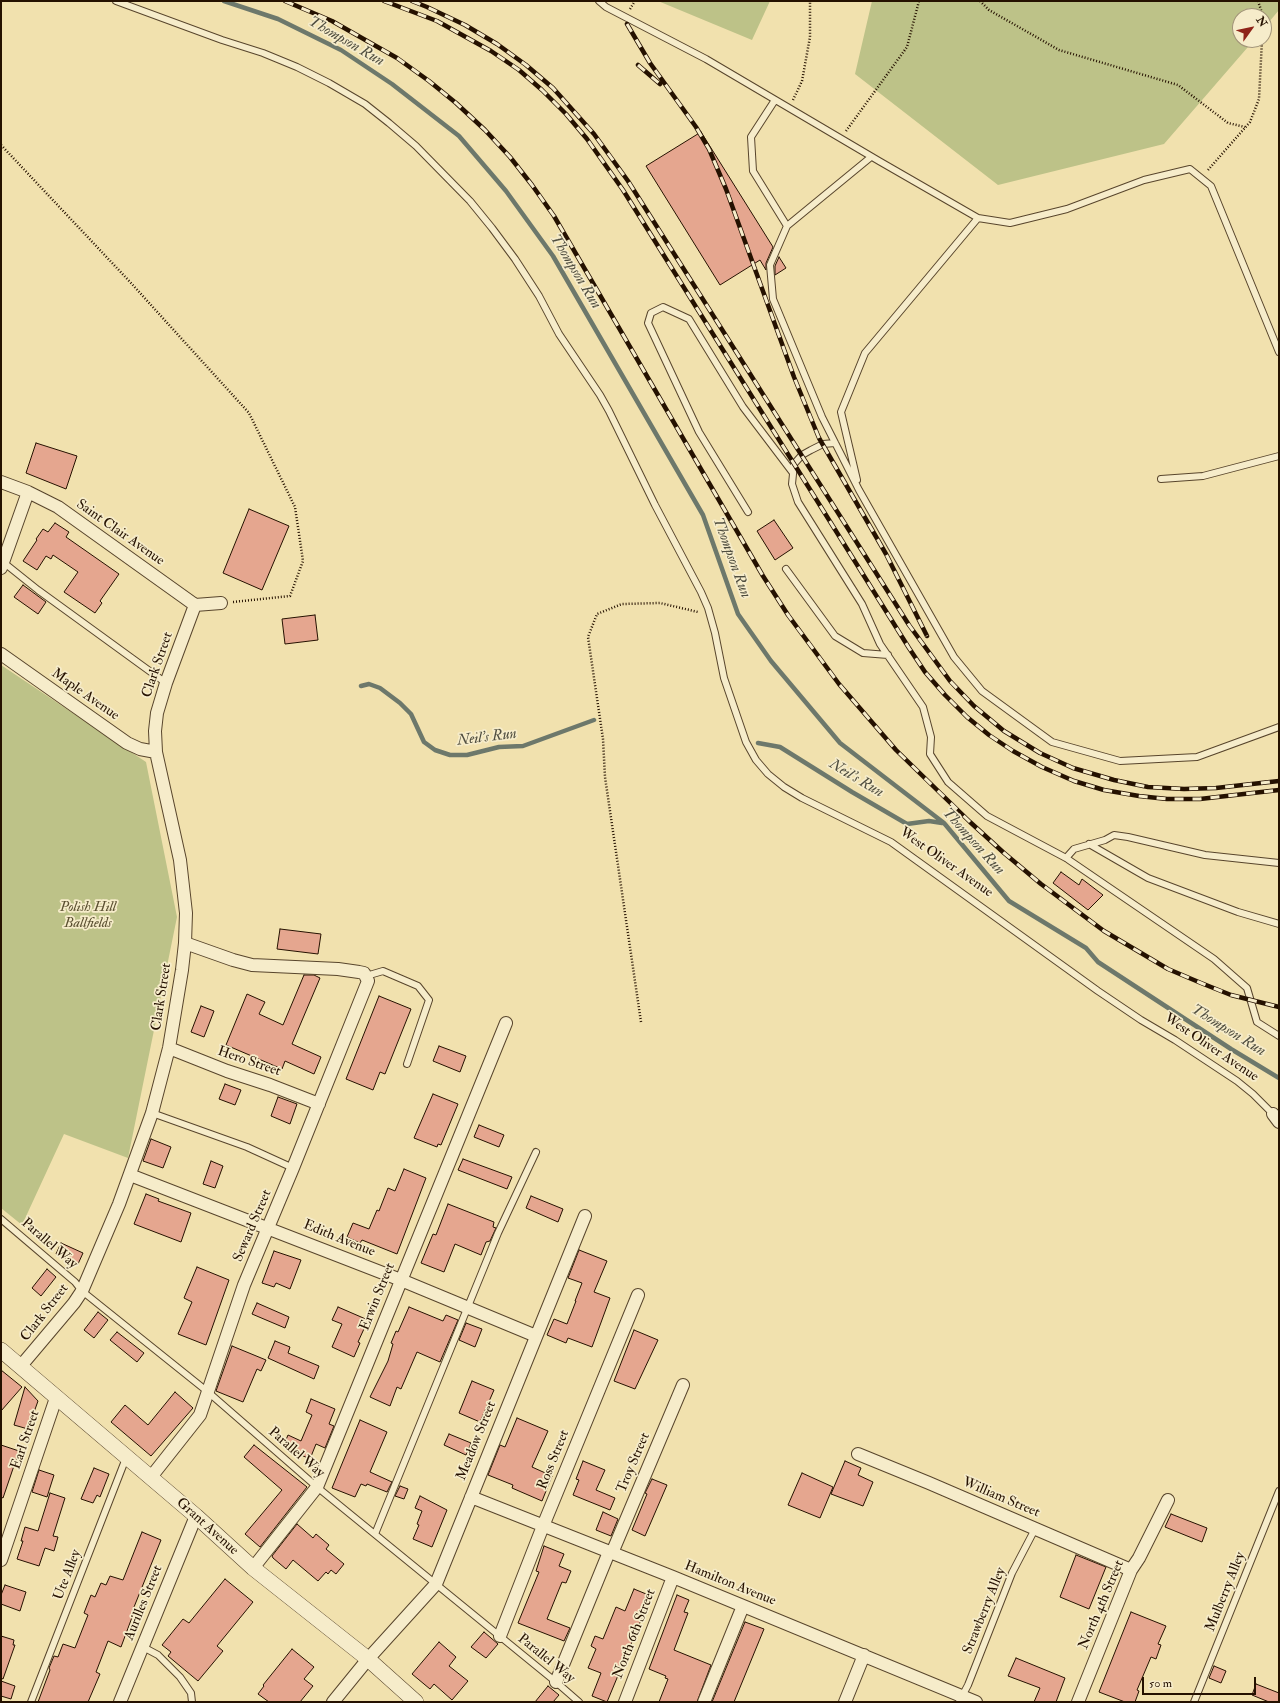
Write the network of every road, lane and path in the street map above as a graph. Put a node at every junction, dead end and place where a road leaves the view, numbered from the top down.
1 (116, 1) edge
2 (599, 1) edge
3 (810, 1) edge
4 (919, 1) edge
5 (980, 1) edge
6 (1262, 48) edge
7 (775, 100) junction
8 (789, 108) junction
9 (1245, 127) junction
10 (840, 139) junction
11 (1, 145) edge
12 (871, 157) junction
13 (1202, 178) junction
14 (978, 218) junction
15 (787, 226) junction
16 (1279, 352) edge
17 (835, 443) junction
18 (1279, 456) edge
19 (793, 473) junction
20 (1161, 479) dead end
21 (1, 482) edge
22 (859, 490) junction
23 (28, 492) junction
24 (748, 512) dead end
25 (2, 565) edge
26 (786, 569) dead end
27 (221, 603) joint
28 (195, 605) junction
29 (710, 615) junction
30 (1, 654) edge
31 (888, 655) junction
32 (166, 683) junction
33 (1278, 727) edge
34 (156, 752) junction
35 (1089, 844) junction
36 (1066, 858) junction
37 (1279, 863) edge
38 (1279, 924) edge
39 (185, 943) junction
40 (366, 976) junction
41 (640, 1022) dead end
42 (506, 1023) dead end
43 (1279, 1036) edge
44 (168, 1048) junction
45 (407, 1064) dead end
46 (319, 1104) junction
47 (152, 1114) junction
48 (1276, 1118) edge
49 (536, 1152) dead end
50 (293, 1168) junction
51 (130, 1175) junction
52 (585, 1216) dead end
53 (1, 1219) edge
54 (267, 1229) junction
55 (402, 1280) junction
56 (82, 1290) junction
57 (638, 1295) dead end
58 (469, 1308) junction
59 (536, 1336) junction
60 (1, 1350) edge
61 (20, 1368) junction
62 (683, 1385) dead end
63 (208, 1392) junction
64 (56, 1398) junction
65 (858, 1454) dead end
66 (127, 1457) junction
67 (151, 1477) junction
68 (317, 1487) junction
69 (1279, 1491) edge
70 (471, 1497) junction
71 (1168, 1500) dead end
72 (196, 1516) junction
73 (543, 1526) junction
74 (1035, 1529) junction
75 (375, 1534) junction
76 (610, 1552) junction
77 (1, 1560) edge
78 (253, 1568) junction
79 (1131, 1570) junction
80 (673, 1578) junction
81 (436, 1584) junction
82 (743, 1606) junction
83 (500, 1636) junction
84 (142, 1647) junction
85 (864, 1655) junction
86 (368, 1659) junction
87 (556, 1682) junction
88 (960, 1699) edge
89 (31, 1702) edge
90 (120, 1702) edge
91 (192, 1702) edge
92 (333, 1702) edge
93 (416, 1702) edge
94 (579, 1702) edge
95 (625, 1702) edge
96 (704, 1702) edge
97 (844, 1702) edge
98 (976, 1702) edge
99 (1078, 1702) edge
100 (1194, 1702) edge

1 - 29 lane, West Oliver Avenue
2 - 7 lane
3 - 8 path
4 - 10 path
5 - 9 path
6 - 9 path
7 - 8 lane
7 - 15 lane
8 - 10 lane
9 - 13 path
10 - 12 lane
11 - 27 path
12 - 14 lane
12 - 15 lane
13 - 14 lane
13 - 16 lane
14 - 22 lane
15 - 17 lane
17 - 19 lane
17 - 22 lane
18 - 20 lane
19 - 24 lane
19 - 31 lane
21 - 23 street, Saint Clair Avenue
22 - 33 lane
23 - 25 street
23 - 28 street, Saint Clair Avenue
25 - 32 lane
26 - 31 lane
27 - 28 street
28 - 32 street, Clark Street
29 - 41 path
29 - 48 lane, West Oliver Avenue
30 - 34 street, Maple Avenue
31 - 36 lane
32 - 34 street, Clark Street
34 - 39 street, Clark Street
35 - 36 lane
35 - 37 lane
35 - 38 lane
36 - 43 lane
39 - 40 street
39 - 44 street, Clark Street
40 - 45 lane
40 - 46 street, Seward Street
42 - 55 street, Erwin Street
44 - 46 street, Hero Street
44 - 47 street, Clark Street
46 - 50 street, Seward Street
47 - 50 lane
47 - 51 street, Clark Street
49 - 58 lane
50 - 54 street, Seward Street
51 - 54 street, Edith Avenue
51 - 56 street, Clark Street
52 - 59 street, Meadow Street
53 - 56 lane, Parallel Way
54 - 55 street, Edith Avenue
54 - 63 street, Seward Street
55 - 58 street, Edith Avenue
55 - 68 street, Erwin Street
56 - 61 street, Clark Street
56 - 63 lane, Parallel Way
57 - 73 street, Ross Street
58 - 59 street, Edith Avenue
58 - 75 lane
59 - 70 street, Meadow Street
60 - 61 street, Grant Avenue
61 - 64 street, Grant Avenue
62 - 76 street, Troy Street
63 - 67 street, Seward Street
63 - 68 lane, Parallel Way
64 - 66 street, Grant Avenue
64 - 77 street, Earl Street
65 - 74 street, William Street
66 - 67 street, Grant Avenue
66 - 89 lane, Ute Alley
67 - 72 street, Grant Avenue
68 - 75 lane, Parallel Way
68 - 78 street, Erwin Street
69 - 100 lane, Mulberry Alley
70 - 73 street, Hamilton Avenue
70 - 81 street, Meadow Street
71 - 79 street, North 4th Street
72 - 78 street, Grant Avenue
72 - 84 street, Aurilles Street
73 - 76 street, Hamilton Avenue
73 - 83 street, Ross Street
74 - 79 street, William Street
74 - 88 lane, Strawberry Alley
75 - 81 lane, Parallel Way
76 - 80 street, Hamilton Avenue
76 - 87 street, Troy Street
78 - 86 street, Grant Avenue
79 - 99 street, North 4th Street
80 - 82 street, Hamilton Avenue
80 - 95 street, North 6th Street
81 - 83 lane, Parallel Way
81 - 86 street, Meadow Street
82 - 85 street, Hamilton Avenue
82 - 96 street
83 - 87 lane, Parallel Way
84 - 90 street, Aurilles Street
84 - 91 lane
85 - 88 street, Hamilton Avenue
85 - 97 street
86 - 92 street, Meadow Street
86 - 93 street, Grant Avenue
87 - 94 lane, Parallel Way
88 - 98 street, Hamilton Avenue

